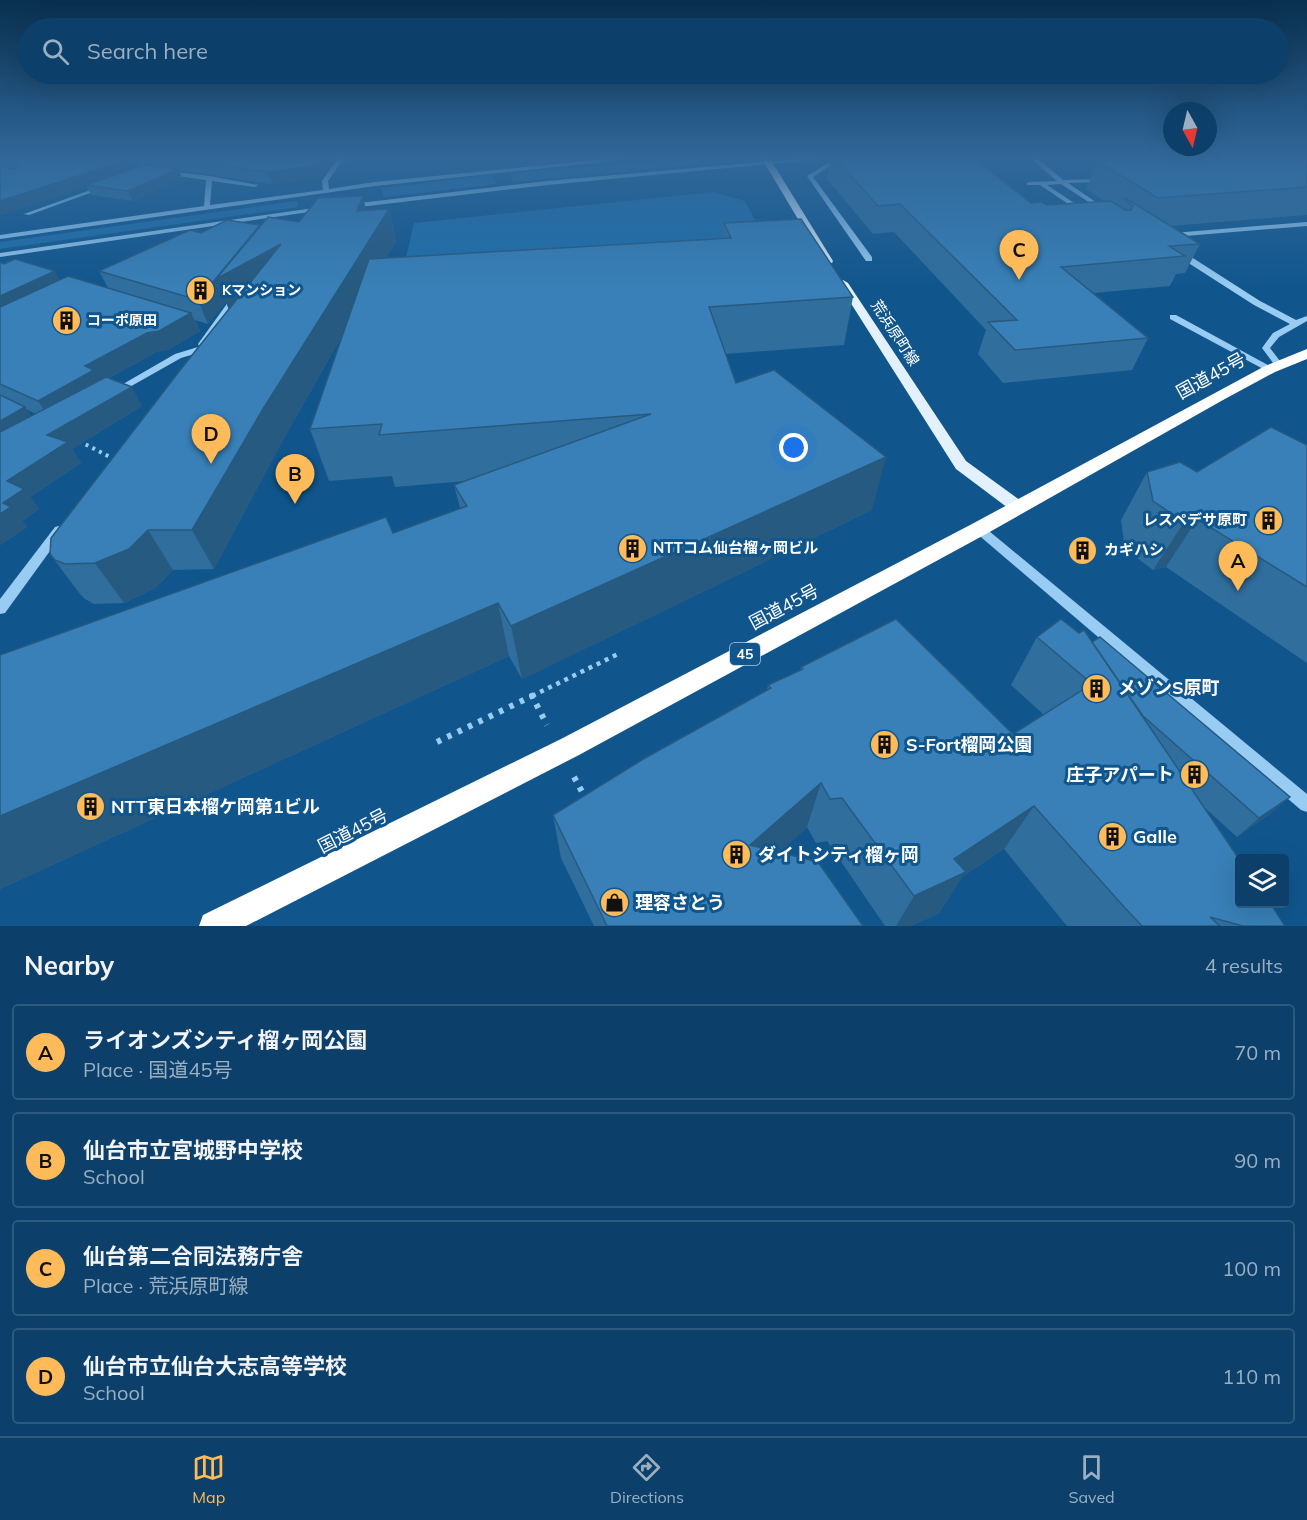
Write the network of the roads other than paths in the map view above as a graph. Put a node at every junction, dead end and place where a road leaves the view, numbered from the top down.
1 (65, 200) edge
2 (208, 200) edge
3 (262, 200) edge
4 (401, 200) edge
5 (791, 200) edge
6 (827, 200) edge
7 (1067, 200) edge
8 (1090, 200) edge
9 (344, 207) edge
10 (207, 208) junction
11 (333, 208) edge
12 (300, 212) junction
13 (1109, 213) edge
14 (27, 214) dead end
15 (1089, 216) edge
16 (1307, 224) edge
17 (290, 226) edge
18 (1164, 236) edge
19 (0, 237) edge
20 (1172, 249) edge
21 (0, 255) edge
22 (869, 259) dead end
23 (247, 283) edge
24 (1173, 317) dead end
25 (1307, 318) edge
26 (1297, 324) junction
27 (200, 327) dead end
28 (211, 330) junction
29 (198, 350) junction
30 (1307, 354) edge
31 (1274, 367) junction
32 (184, 368) edge
33 (110, 394) edge
34 (1018, 507) junction
35 (63, 524) edge
36 (979, 529) junction
37 (0, 609) edge
38 (1307, 804) edge
39 (214, 926) edge

1 - 14 street
2 - 10 street
3 - 10 street
4 - 9 street
5 - 34 main road, 荒浜原町線
6 - 22 street
7 - 15 street
8 - 13 street
10 - 19 street
11 - 12 street
12 - 17 street
12 - 21 street
16 - 18 street
20 - 26 street
23 - 28 street
24 - 31 street
25 - 26 street
26 - 31 street
27 - 28 street
28 - 29 street
29 - 32 street
29 - 33 street
30 - 31 highway, 国道45号 / 45
31 - 34 highway, 国道45号 / 45
34 - 36 highway, 国道45号 / 45
35 - 37 street
36 - 38 street
36 - 39 highway, 国道45号 / 45

